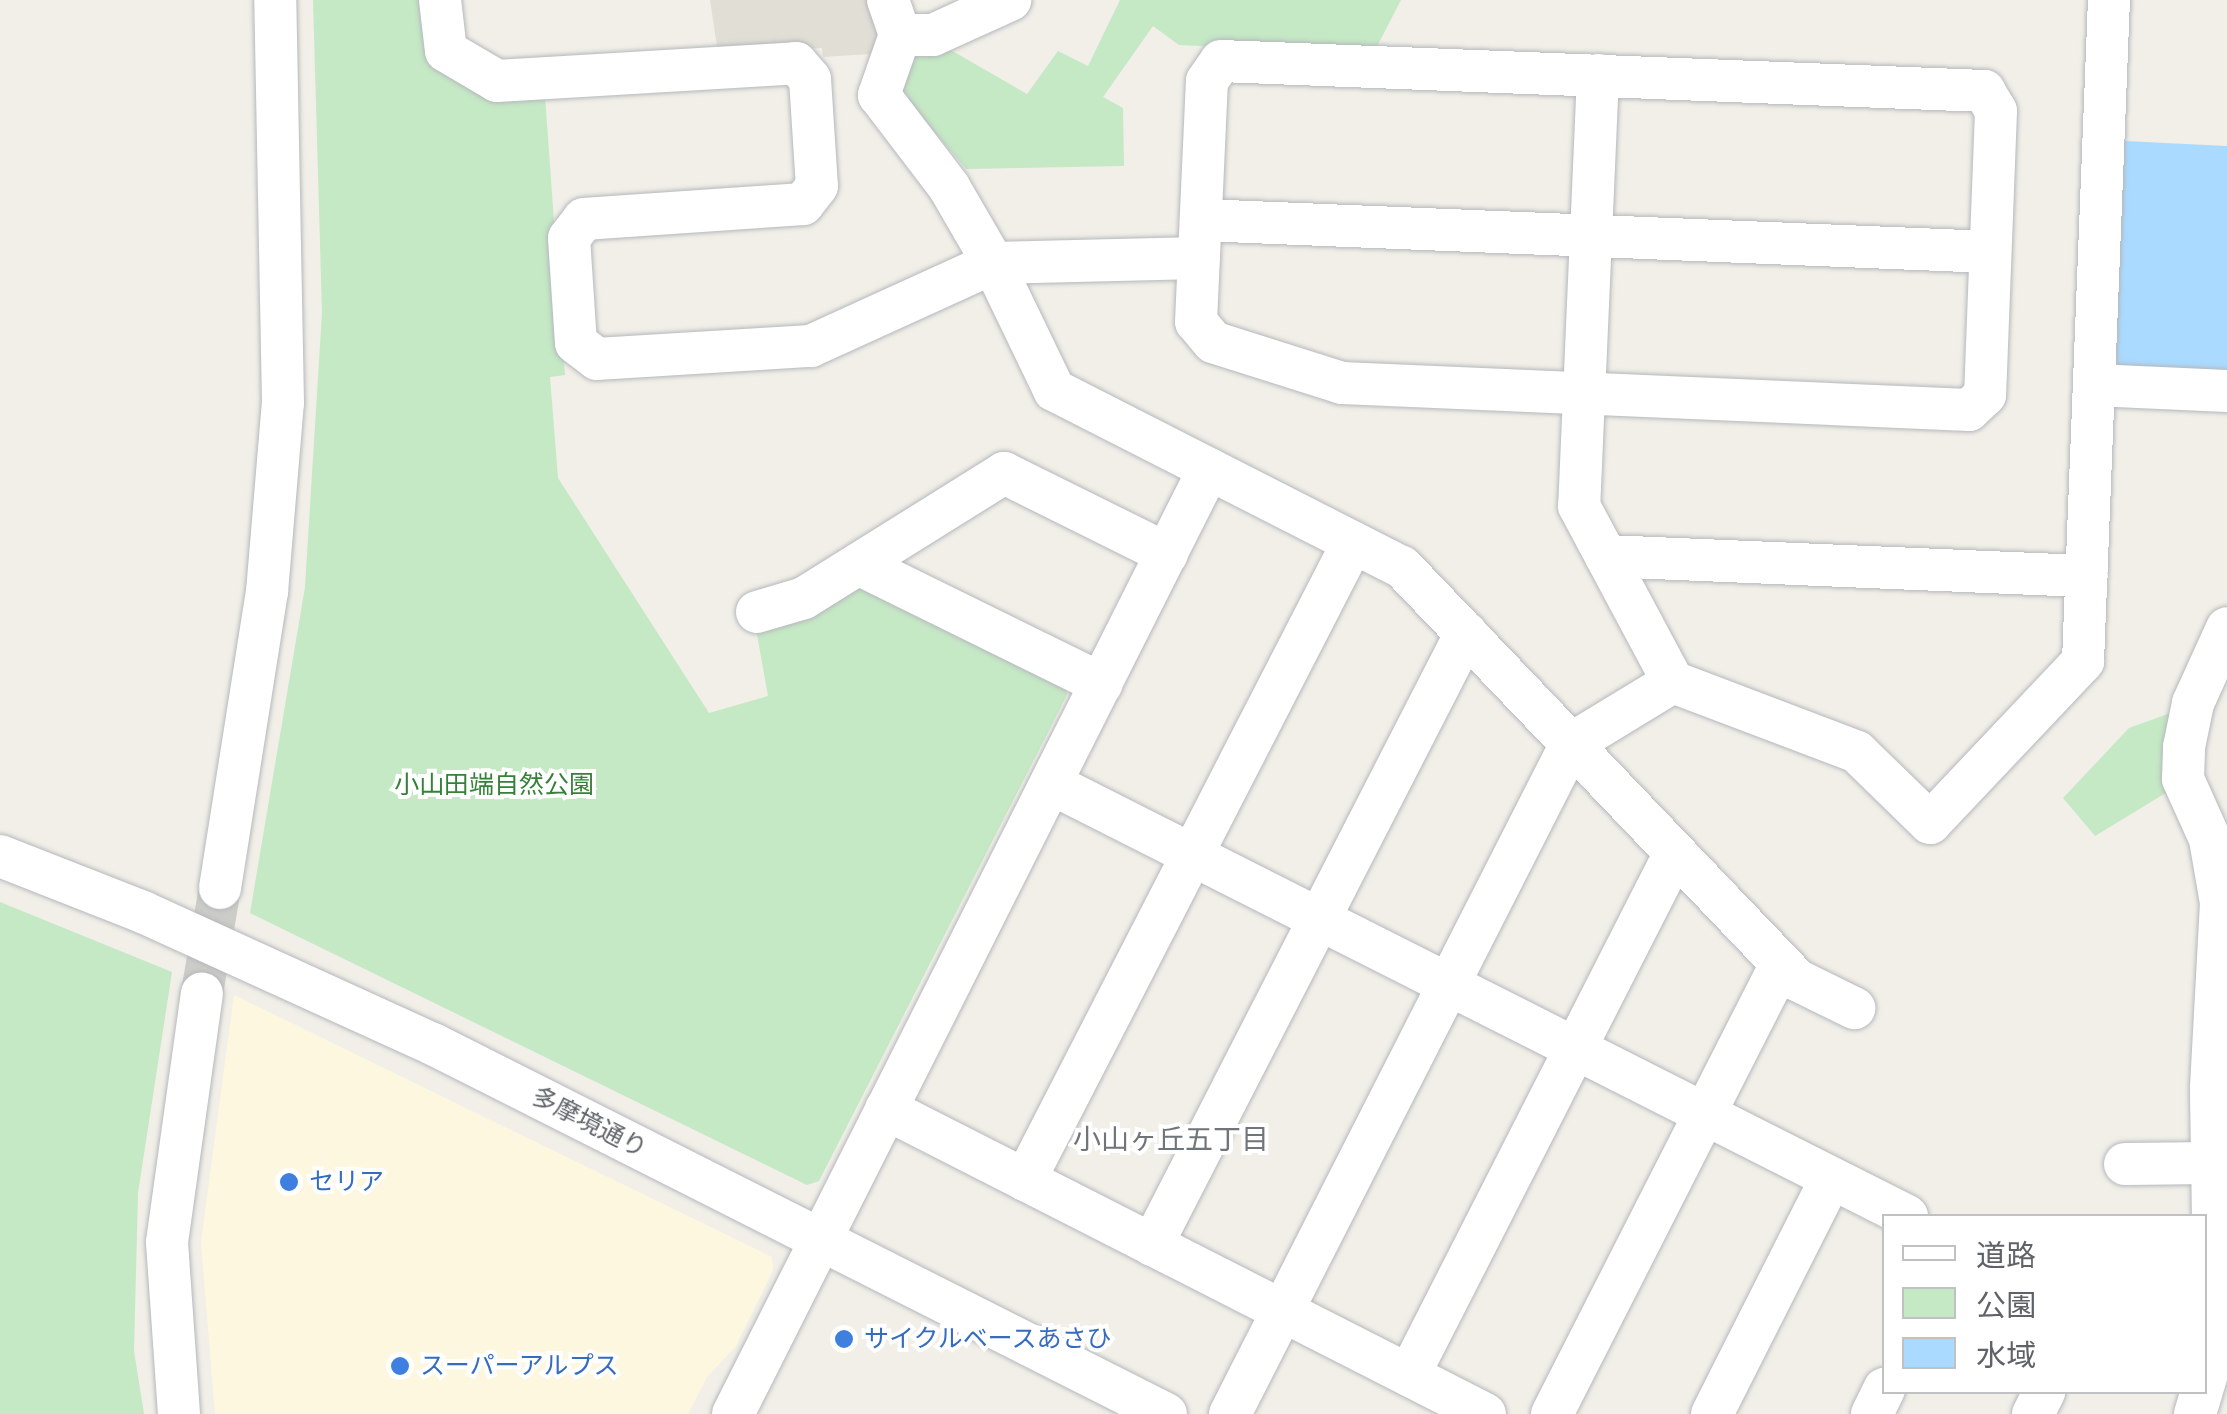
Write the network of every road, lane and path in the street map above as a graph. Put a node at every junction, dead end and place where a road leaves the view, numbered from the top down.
1 (276, 0) edge
2 (440, 0) edge
3 (1010, 0) edge
4 (2109, 0) edge
5 (894, 18) edge
6 (1598, 75) junction
7 (1591, 236) junction
8 (1200, 239) junction
9 (1990, 252) junction
10 (993, 263) junction
11 (2094, 385) junction
12 (2227, 391) edge
13 (1584, 393) junction
14 (1209, 469) junction
15 (1353, 542) junction
16 (1166, 554) junction
17 (1606, 556) junction
18 (862, 566) junction
19 (2087, 576) junction
20 (757, 612) dead end
21 (2227, 628) edge
22 (1466, 634) junction
23 (1673, 682) junction
24 (1102, 684) junction
25 (1571, 744) junction
26 (1052, 784) junction
27 (1675, 853) junction
28 (1193, 855) junction
29 (0, 856) edge
30 (220, 888) tunnel mouth
31 (1319, 919) junction
32 (2222, 955) edge
33 (1781, 964) junction
34 (1446, 983) junction
35 (202, 993) tunnel mouth
36 (1854, 1008) dead end
37 (1574, 1048) junction
38 (2219, 1089) edge
39 (886, 1109) junction
40 (1704, 1114) junction
41 (2138, 1164) dead end
42 (1831, 1178) junction
43 (1026, 1180) junction
44 (2217, 1184) edge
45 (1903, 1214) edge
46 (820, 1239) junction
47 (1152, 1244) junction
48 (1282, 1310) junction
49 (2214, 1373) edge
50 (1408, 1375) junction
51 (179, 1414) edge
52 (733, 1414) edge
53 (1166, 1414) edge
54 (1230, 1414) edge
55 (1485, 1414) edge
56 (1552, 1414) edge
57 (1712, 1414) edge

1 - 30 street
2 - 10 street
3 - 5 street
4 - 11 street
5 - 10 street
6 - 7 street
6 - 8 street
6 - 9 street
7 - 8 street
7 - 9 street
7 - 13 street
8 - 10 street
8 - 13 street
9 - 13 street
10 - 14 street
11 - 12 street
11 - 19 street
13 - 17 street
14 - 15 street
14 - 16 street
15 - 22 street
15 - 28 street
16 - 18 street
16 - 24 street
17 - 19 street
17 - 23 street
18 - 20 street
18 - 24 street
19 - 23 street
21 - 32 street
22 - 25 street
22 - 31 street
23 - 25 street
24 - 26 street
25 - 27 street
25 - 34 street
26 - 28 street
26 - 39 street
27 - 33 street
27 - 37 street
28 - 31 street
28 - 43 street
29 - 46 street, 多摩境通り
31 - 34 street
31 - 47 street
32 - 38 street
33 - 36 street
33 - 40 street
34 - 37 street
34 - 48 street
35 - 51 street
37 - 40 street
37 - 50 street
38 - 44 street
39 - 43 street
39 - 46 street
40 - 42 street
40 - 56 street
41 - 44 street
42 - 45 street
42 - 57 street
43 - 47 street
44 - 49 street
46 - 52 street
46 - 53 street, 多摩境通り
47 - 48 street
48 - 50 street
48 - 54 street
50 - 55 street

